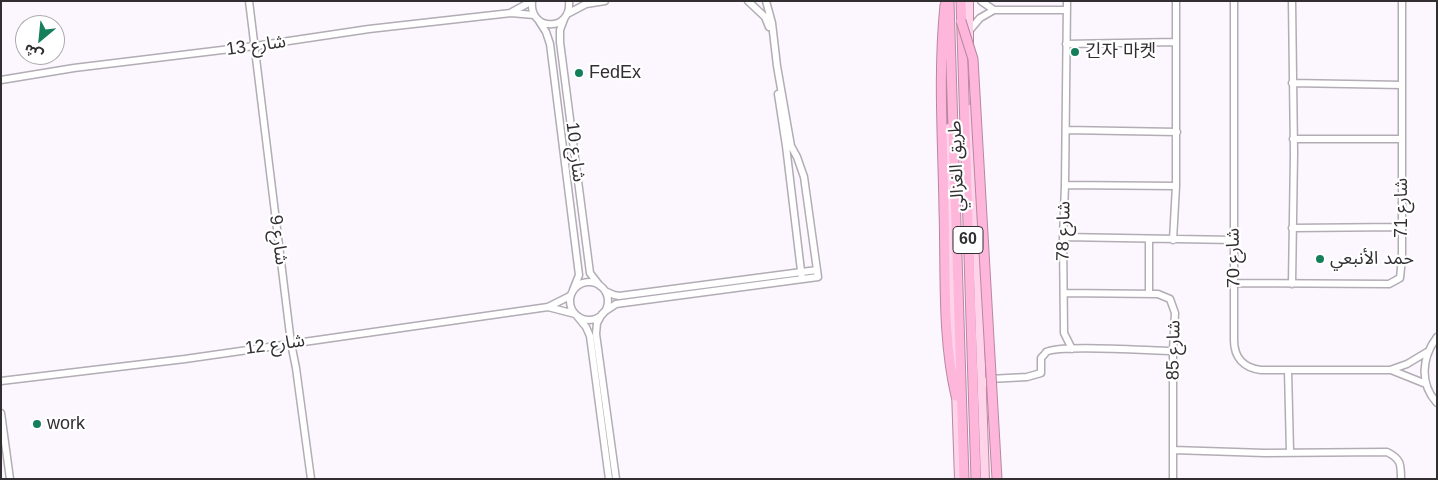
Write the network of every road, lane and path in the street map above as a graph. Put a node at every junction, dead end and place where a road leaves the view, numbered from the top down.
1 (249, 1) edge
2 (532, 1) edge
3 (568, 1) edge
4 (575, 1) edge
5 (605, 1) edge
6 (748, 1) edge
7 (766, 1) edge
8 (945, 1) edge
9 (949, 1) edge
10 (961, 1) edge
11 (969, 1) edge
12 (981, 1) edge
13 (1067, 1) edge
14 (1176, 1) edge
15 (1234, 1) edge
16 (1292, 1) edge
17 (1402, 1) edge
18 (586, 4) junction
19 (994, 10) junction
20 (1067, 10) junction
21 (511, 13) junction
22 (566, 15) junction
23 (537, 18) junction
24 (961, 21) junction
25 (969, 31) junction
26 (1176, 42) junction
27 (1066, 44) junction
28 (255, 46) junction
29 (1, 80) edge
30 (1292, 83) junction
31 (1402, 86) junction
32 (1066, 130) junction
33 (1176, 132) junction
34 (1293, 139) junction
35 (1402, 139) junction
36 (789, 176) junction
37 (804, 177) junction
38 (1065, 185) junction
39 (1176, 186) junction
40 (1402, 227) junction
41 (1292, 228) junction
42 (1063, 237) junction
43 (1149, 239) junction
44 (1174, 240) junction
45 (1234, 240) junction
46 (802, 275) junction
47 (1234, 283) junction
48 (1292, 284) junction
49 (602, 288) junction
50 (572, 293) junction
51 (1064, 293) junction
52 (1149, 294) junction
53 (548, 307) junction
54 (603, 313) junction
55 (576, 315) junction
56 (1437, 337) edge
57 (291, 343) junction
58 (1072, 349) junction
59 (1173, 351) junction
60 (1427, 352) junction
61 (1288, 370) junction
62 (1390, 370) junction
63 (1, 381) edge
64 (1426, 384) junction
65 (982, 387) junction
66 (956, 396) junction
67 (1437, 404) edge
68 (1, 413) edge
69 (604, 421) junction
70 (1173, 450) junction
71 (1290, 452) junction
72 (10, 479) edge
73 (312, 479) edge
74 (609, 479) edge
75 (616, 479) edge
76 (959, 479) edge
77 (964, 479) edge
78 (976, 479) edge
79 (985, 479) edge
80 (997, 479) edge
81 (1173, 479) edge
82 (1401, 479) edge

1 - 28 street, شارع 9
2 - 21 street, شارع 13
2 - 23 street, شارع 10
3 - 22 street, شارع 10
4 - 18 street
5 - 18 street
6 - 36 street
7 - 37 street
8 - 66 main road, طريق الغزالي
8 - 66 highway
9 - 77 highway, طريق الغزالي / 60
10 - 24 highway, طريق الغزالي / 60
11 - 25 main road, طريق الغزالي
12 - 19 street
13 - 20 street, شارع 78
14 - 26 street
15 - 45 street, شارع 70
16 - 30 street
17 - 31 street, شارع 71
18 - 22 street
19 - 20 street
19 - 25 street
20 - 27 street, شارع 78
21 - 23 street, شارع 13
21 - 28 street, شارع 13
22 - 23 street, شارع 13
22 - 49 street, شارع 10
23 - 50 street, شارع 10
24 - 78 highway, طريق الغزالي / 60, bridge
24 - 80 highway, bridge
25 - 65 main road, طريق الغزالي
26 - 27 street
26 - 33 street
27 - 32 street, شارع 78
28 - 29 street, شارع 13
28 - 57 street, شارع 9
30 - 31 street
30 - 34 street
31 - 35 street, شارع 71
32 - 33 street
32 - 38 street, شارع 78
33 - 39 street
34 - 35 street
34 - 41 street
35 - 40 street, شارع 71
36 - 37 street
36 - 46 street
37 - 46 street
38 - 39 street
38 - 42 street, شارع 78
39 - 44 street
40 - 41 street
40 - 48 street, شارع 71
41 - 48 street
42 - 43 street
42 - 51 street, شارع 78
43 - 44 street
43 - 52 street
44 - 45 street
45 - 47 street, شارع 70
46 - 49 street
46 - 54 street
47 - 48 street, شارع 71
47 - 61 street, شارع 70
49 - 50 street
49 - 54 street
50 - 53 street, شارع 12
50 - 55 street
51 - 52 street, شارع 85
51 - 58 street, شارع 78
52 - 59 street, شارع 85
53 - 55 street, شارع 12
53 - 57 street, شارع 12
54 - 55 street
54 - 69 street
55 - 69 street
56 - 60 street
57 - 63 street, شارع 12
57 - 73 street, شارع 9
58 - 59 street
58 - 65 street
59 - 70 street, شارع 85
60 - 62 street, شارع 70
60 - 64 street
61 - 62 street, شارع 70
61 - 71 street
62 - 64 street, شارع 70
64 - 67 street
65 - 79 main road, طريق الغزالي
66 - 76 main road, طريق الغزالي
68 - 72 street
69 - 74 street
69 - 75 street
70 - 71 street
70 - 81 street, شارع 85
71 - 82 street

